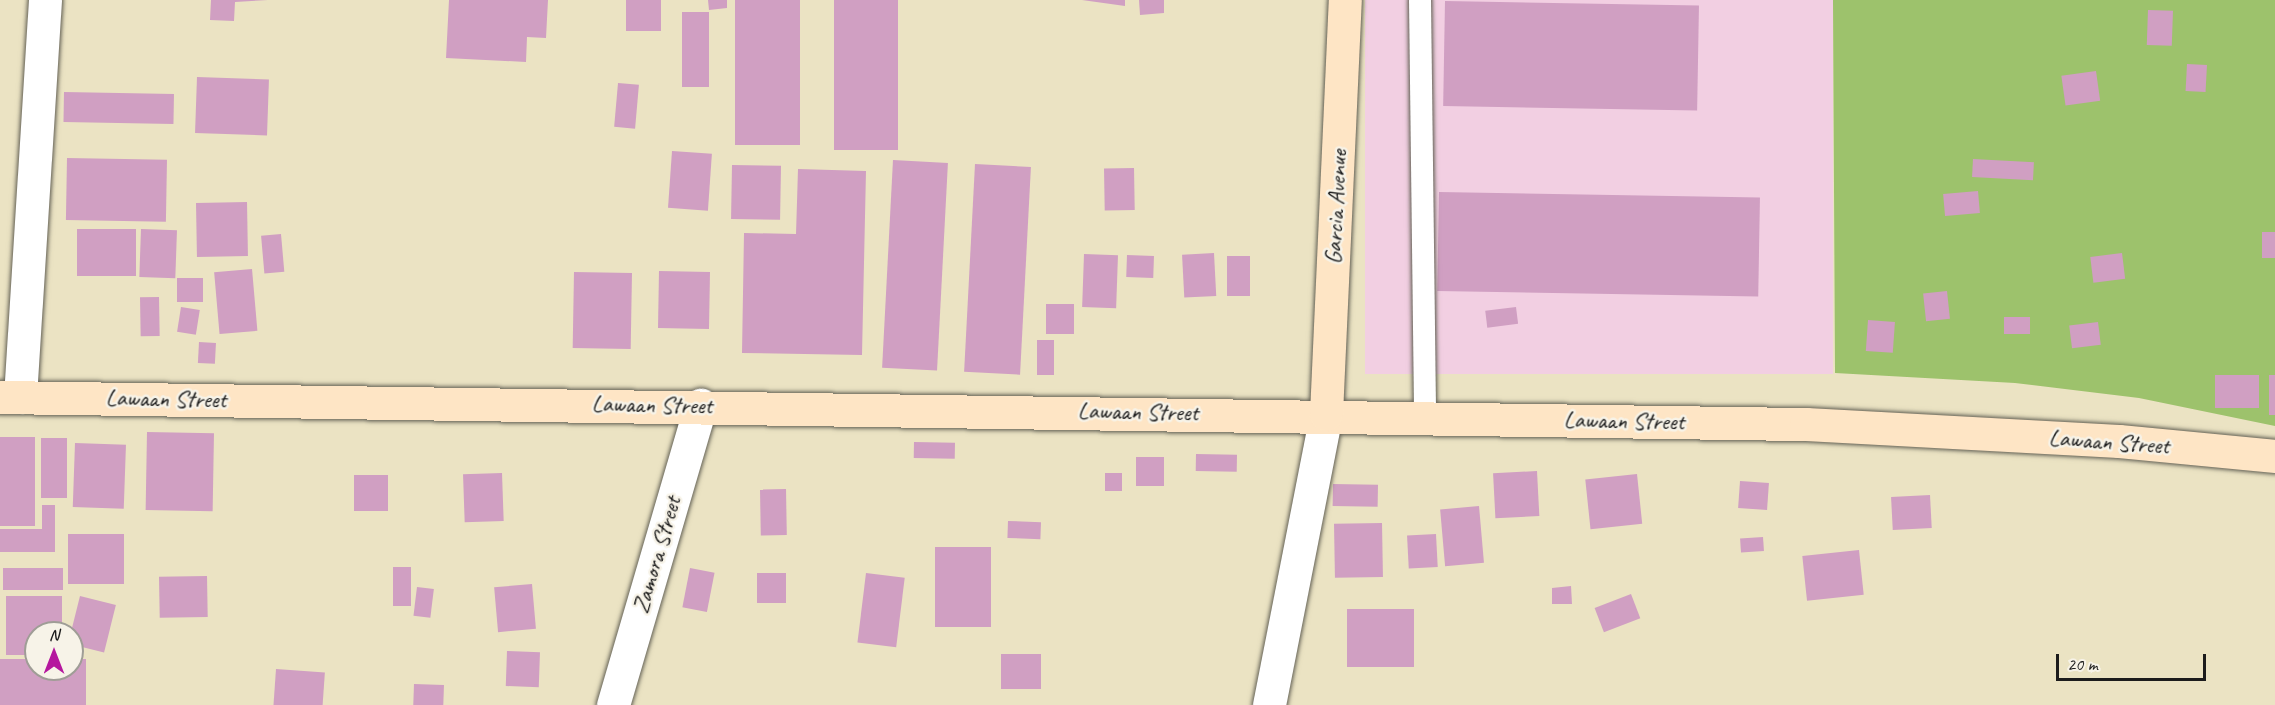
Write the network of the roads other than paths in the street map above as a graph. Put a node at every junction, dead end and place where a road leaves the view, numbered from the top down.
1 (45, 0) edge
2 (1346, 0) edge
3 (1420, 0) edge
4 (10, 397) edge
5 (700, 405) junction
6 (1326, 414) junction
7 (1425, 417) junction
8 (2275, 456) edge
9 (613, 705) edge
10 (1269, 705) edge

1 - 4 street
2 - 6 street, Garcia Avenue
3 - 7 lane
4 - 5 street, Lawaan Street
5 - 6 street, Lawaan Street
5 - 9 street, Zamora Street
6 - 7 street, Lawaan Street
6 - 10 street
7 - 8 street, Lawaan Street

